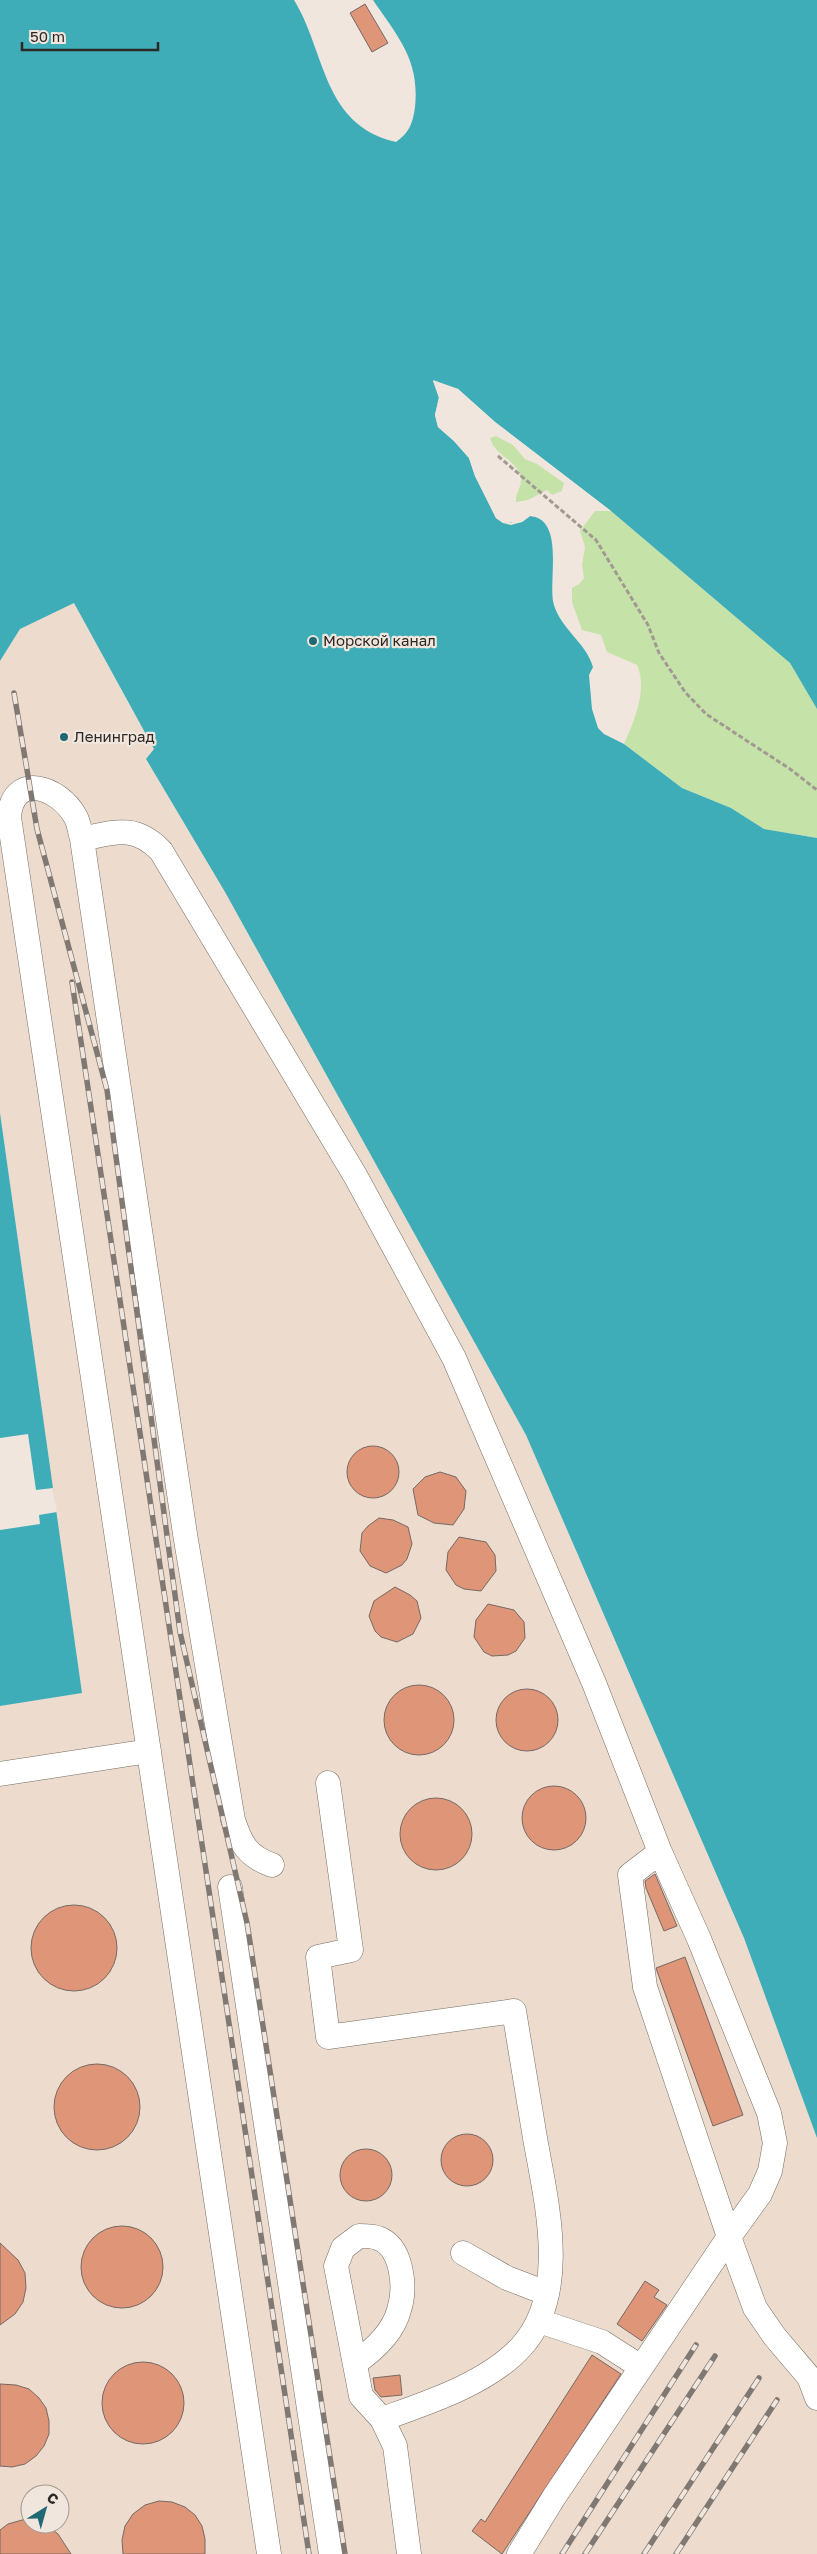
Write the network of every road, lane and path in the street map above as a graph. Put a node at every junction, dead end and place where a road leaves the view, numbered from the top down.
1 (498, 456) dead end
2 (817, 790) edge
3 (82, 839) junction
4 (148, 1751) junction
5 (0, 1774) edge
6 (328, 1783) dead end
7 (660, 1852) junction
8 (272, 1865) dead end
9 (230, 1887) dead end
10 (728, 2237) junction
11 (463, 2253) dead end
12 (546, 2293) junction
13 (539, 2321) junction
14 (355, 2362) junction
15 (641, 2367) junction
16 (817, 2398) edge
17 (382, 2419) junction
18 (269, 2554) edge
19 (331, 2554) edge
20 (409, 2554) edge
21 (520, 2554) edge

1 - 2 path
3 - 4 lane
3 - 7 lane
3 - 8 lane
4 - 5 lane
4 - 18 lane
6 - 12 lane
7 - 10 lane
7 - 10 lane
9 - 19 lane
10 - 15 lane
10 - 16 lane
11 - 12 lane
12 - 13 lane
13 - 15 lane
13 - 17 lane
14 - 14 lane
14 - 17 lane
15 - 21 lane
17 - 20 lane

